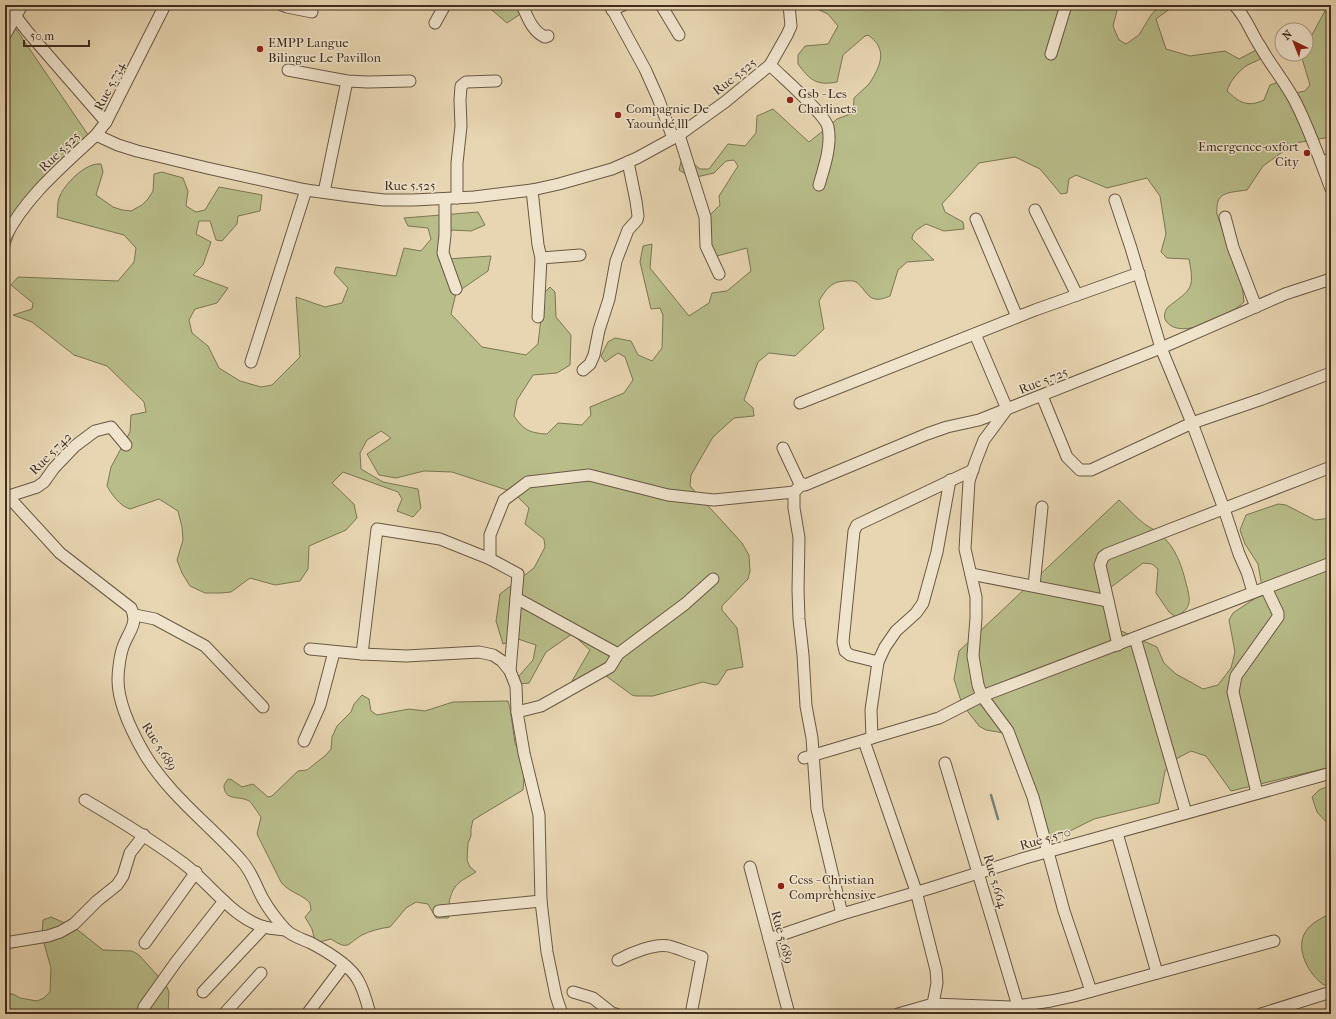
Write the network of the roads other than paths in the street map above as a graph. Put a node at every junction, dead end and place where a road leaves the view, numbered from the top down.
1 (6, 5) edge
2 (22, 5) edge
3 (165, 5) edge
4 (282, 5) edge
5 (445, 5) edge
6 (522, 5) edge
7 (623, 5) edge
8 (661, 5) edge
9 (789, 5) edge
10 (1066, 5) edge
11 (1234, 5) edge
12 (611, 8) edge
13 (312, 12) dead end
14 (15, 16) junction
15 (435, 23) dead end
16 (5, 35) edge
17 (679, 35) dead end
18 (548, 36) dead end
19 (1050, 54) dead end
20 (770, 65) junction
21 (288, 70) dead end
22 (347, 81) junction
23 (410, 81) dead end
24 (496, 81) dead end
25 (106, 122) junction
26 (96, 135) junction
27 (676, 137) junction
28 (1326, 160) edge
29 (628, 162) junction
30 (819, 185) dead end
31 (1331, 188) edge
32 (306, 190) junction
33 (532, 190) junction
34 (324, 192) junction
35 (457, 198) junction
36 (445, 199) junction
37 (1115, 200) dead end
38 (1035, 210) dead end
39 (1225, 217) dead end
40 (976, 219) dead end
41 (5, 238) edge
42 (580, 255) dead end
43 (541, 258) junction
44 (1139, 272) junction
45 (719, 274) dead end
46 (1331, 280) edge
47 (456, 289) dead end
48 (1077, 295) junction
49 (1256, 306) junction
50 (538, 317) dead end
51 (1017, 317) junction
52 (975, 334) junction
53 (1161, 348) junction
54 (251, 362) dead end
55 (583, 370) dead end
56 (1331, 373) edge
57 (1042, 396) junction
58 (800, 403) dead end
59 (1008, 409) junction
60 (979, 420) junction
61 (1192, 423) junction
62 (984, 440) junction
63 (126, 445) dead end
64 (783, 448) dead end
65 (1331, 467) edge
66 (973, 470) junction
67 (950, 480) junction
68 (798, 488) junction
69 (7, 494) edge
70 (1042, 507) dead end
71 (1224, 509) junction
72 (490, 559) junction
73 (1331, 563) edge
74 (971, 574) junction
75 (714, 579) dead end
76 (1034, 586) junction
77 (1266, 588) junction
78 (1253, 592) junction
79 (516, 598) junction
80 (1108, 602) junction
81 (135, 615) junction
82 (1134, 638) junction
83 (1118, 644) junction
84 (310, 648) dead end
85 (334, 652) junction
86 (362, 654) junction
87 (618, 654) junction
88 (878, 662) junction
89 (510, 671) junction
90 (982, 696) junction
91 (263, 707) dead end
92 (517, 712) junction
93 (868, 739) junction
94 (304, 741) dead end
95 (809, 757) junction
96 (945, 764) dead end
97 (1331, 773) edge
98 (1257, 793) junction
99 (85, 800) dead end
100 (1186, 813) junction
101 (1117, 833) junction
102 (144, 835) junction
103 (1048, 852) junction
104 (750, 867) dead end
105 (196, 872) junction
106 (979, 873) junction
107 (916, 891) junction
108 (224, 901) junction
109 (541, 901) junction
110 (439, 911) dead end
111 (842, 914) junction
112 (264, 927) junction
113 (286, 930) junction
114 (769, 939) junction
115 (1274, 941) dead end
116 (5, 943) edge
117 (145, 943) dead end
118 (618, 960) dead end
119 (344, 965) junction
120 (261, 973) dead end
121 (1157, 973) junction
122 (1091, 991) junction
123 (203, 992) dead end
124 (573, 992) dead end
125 (1331, 992) edge
126 (933, 1004) junction
127 (1018, 1006) junction
128 (1280, 1011) edge
129 (143, 1014) edge
130 (224, 1014) edge
131 (307, 1014) edge
132 (370, 1014) edge
133 (562, 1014) edge
134 (616, 1014) edge
135 (691, 1014) edge
136 (789, 1014) edge
137 (898, 1014) edge
138 (1261, 1014) edge

1 - 14 street
2 - 14 street
3 - 25 street, Rue 5.734
4 - 13 street
5 - 15 street
6 - 18 street
7 - 12 street
8 - 17 street
9 - 20 street, Rue 5.525
10 - 19 street
11 - 28 street
12 - 27 street
14 - 16 street
14 - 25 street
20 - 27 street, Rue 5.525
20 - 30 street
21 - 22 street
22 - 23 street
22 - 34 street
24 - 35 street
25 - 26 street, Rue 5.734
26 - 32 street, Rue 5.525
26 - 41 street, Rue 5.525
27 - 29 street, Rue 5.525
27 - 45 street
28 - 31 street
29 - 33 street, Rue 5.525
29 - 55 street
32 - 34 street, Rue 5.525
32 - 54 street
33 - 35 street, Rue 5.525
33 - 43 street
34 - 36 street, Rue 5.525
35 - 36 street, Rue 5.525
36 - 47 street
37 - 44 street
38 - 48 street
39 - 49 street
40 - 51 street
42 - 43 street
43 - 50 street
44 - 48 street
44 - 53 street
46 - 49 street, Rue 5.725
48 - 51 street
49 - 53 street, Rue 5.725
51 - 52 street
52 - 58 street
52 - 59 street
53 - 57 street, Rue 5.725
53 - 61 street
56 - 61 street
57 - 59 street, Rue 5.725
57 - 61 street
59 - 60 street, Rue 5.725
59 - 62 street
60 - 62 street
60 - 68 street, Rue 5.725
61 - 71 street
62 - 66 street
63 - 69 street, Rue 5.742
64 - 68 street
65 - 71 street
66 - 67 street
66 - 74 street
67 - 88 street
67 - 88 street
68 - 72 street, Rue 5.725
68 - 95 street
69 - 81 street
70 - 76 street
71 - 78 street
71 - 80 street
72 - 79 street
72 - 86 street
73 - 77 street
74 - 76 street
74 - 90 street
75 - 87 street
76 - 80 street
77 - 78 street
77 - 98 street
78 - 82 street
79 - 87 street
79 - 89 street
80 - 83 street
81 - 91 street
81 - 113 street, Rue 5.689
82 - 83 street
82 - 100 street
83 - 90 street
84 - 85 street
85 - 86 street
85 - 94 street
86 - 89 street
87 - 92 street
88 - 93 street
89 - 92 street
90 - 93 street
90 - 103 street
92 - 109 street
93 - 95 street
93 - 107 street
95 - 111 street
96 - 106 street, Rue 5.664
97 - 98 street, Rue 5.570
98 - 100 street, Rue 5.570
99 - 102 street
100 - 101 street, Rue 5.570
101 - 103 street, Rue 5.570
101 - 121 street
102 - 105 street
102 - 116 street
103 - 106 street, Rue 5.570
103 - 122 street
104 - 114 street, Rue 5.689
105 - 108 street
105 - 117 street
106 - 107 street, Rue 5.570
106 - 127 street, Rue 5.664
107 - 111 street, Rue 5.570
107 - 126 street
108 - 112 street
108 - 129 street
109 - 110 street
109 - 133 street
111 - 114 street, Rue 5.570
112 - 113 street
112 - 123 street
113 - 119 street, Rue 5.689
114 - 136 street, Rue 5.689
115 - 121 street
118 - 135 street
119 - 131 street
119 - 132 street, Rue 5.689
120 - 130 street
121 - 122 street
122 - 127 street
124 - 134 street
125 - 128 street
126 - 127 street
126 - 137 street
128 - 138 street

